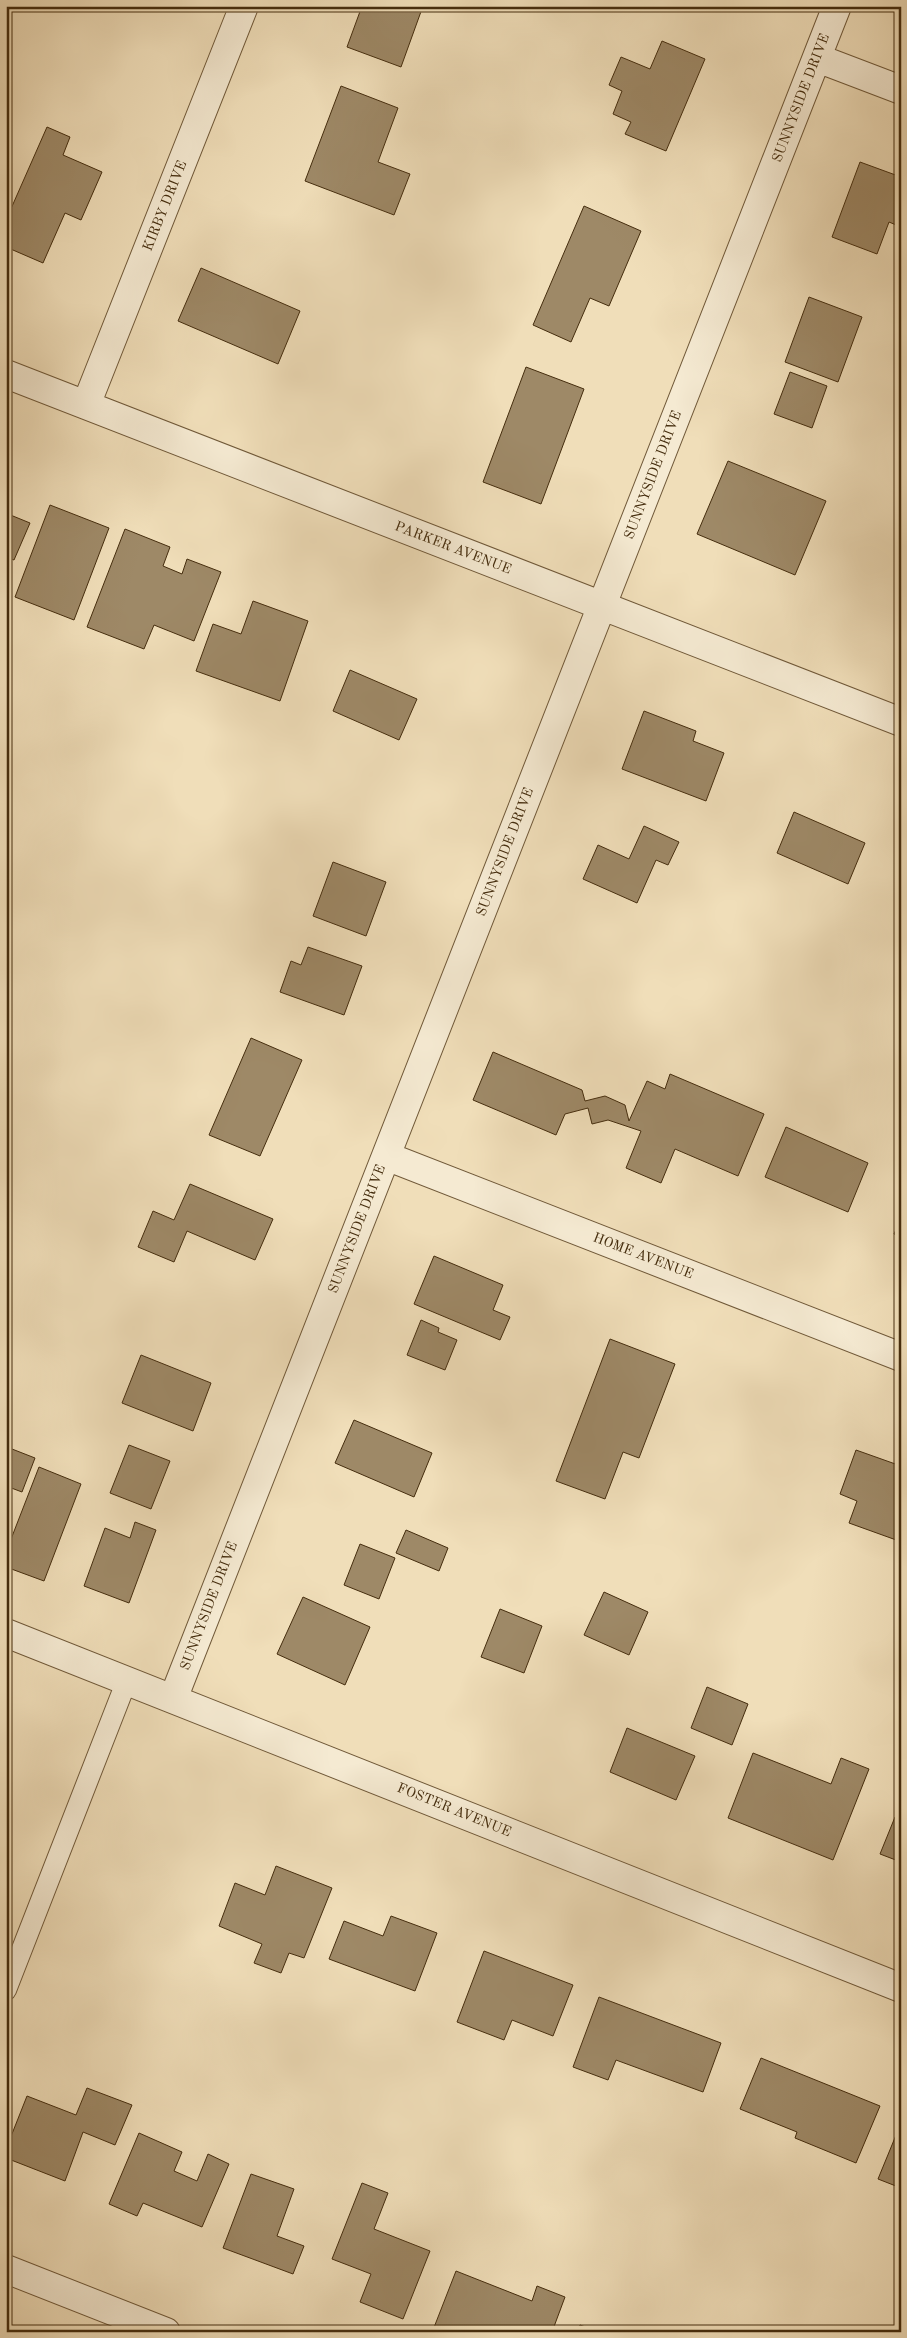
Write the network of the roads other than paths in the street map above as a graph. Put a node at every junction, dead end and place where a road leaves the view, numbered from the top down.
1 (244, 6) edge
2 (837, 6) edge
3 (817, 58) junction
4 (901, 90) edge
5 (6, 374) edge
6 (86, 405) junction
7 (602, 606) junction
8 (901, 722) edge
9 (386, 1156) junction
10 (901, 1357) edge
11 (6, 1633) edge
12 (127, 1680) junction
13 (173, 1698) junction
14 (901, 1988) edge
15 (6, 1990) edge
16 (6, 2269) edge
17 (166, 2332) edge

1 - 6 street, KIRBY DRIVE
2 - 3 street, SUNNYSIDE DRIVE
3 - 4 street
3 - 7 street, SUNNYSIDE DRIVE
5 - 6 street, PARKER AVENUE
6 - 7 street, PARKER AVENUE
7 - 8 street, PARKER AVENUE
7 - 9 street, SUNNYSIDE DRIVE
9 - 10 street, HOME AVENUE
9 - 13 street, SUNNYSIDE DRIVE
11 - 12 street, FOSTER AVENUE
12 - 13 street, FOSTER AVENUE
12 - 15 lane
13 - 14 street, FOSTER AVENUE
16 - 17 street

